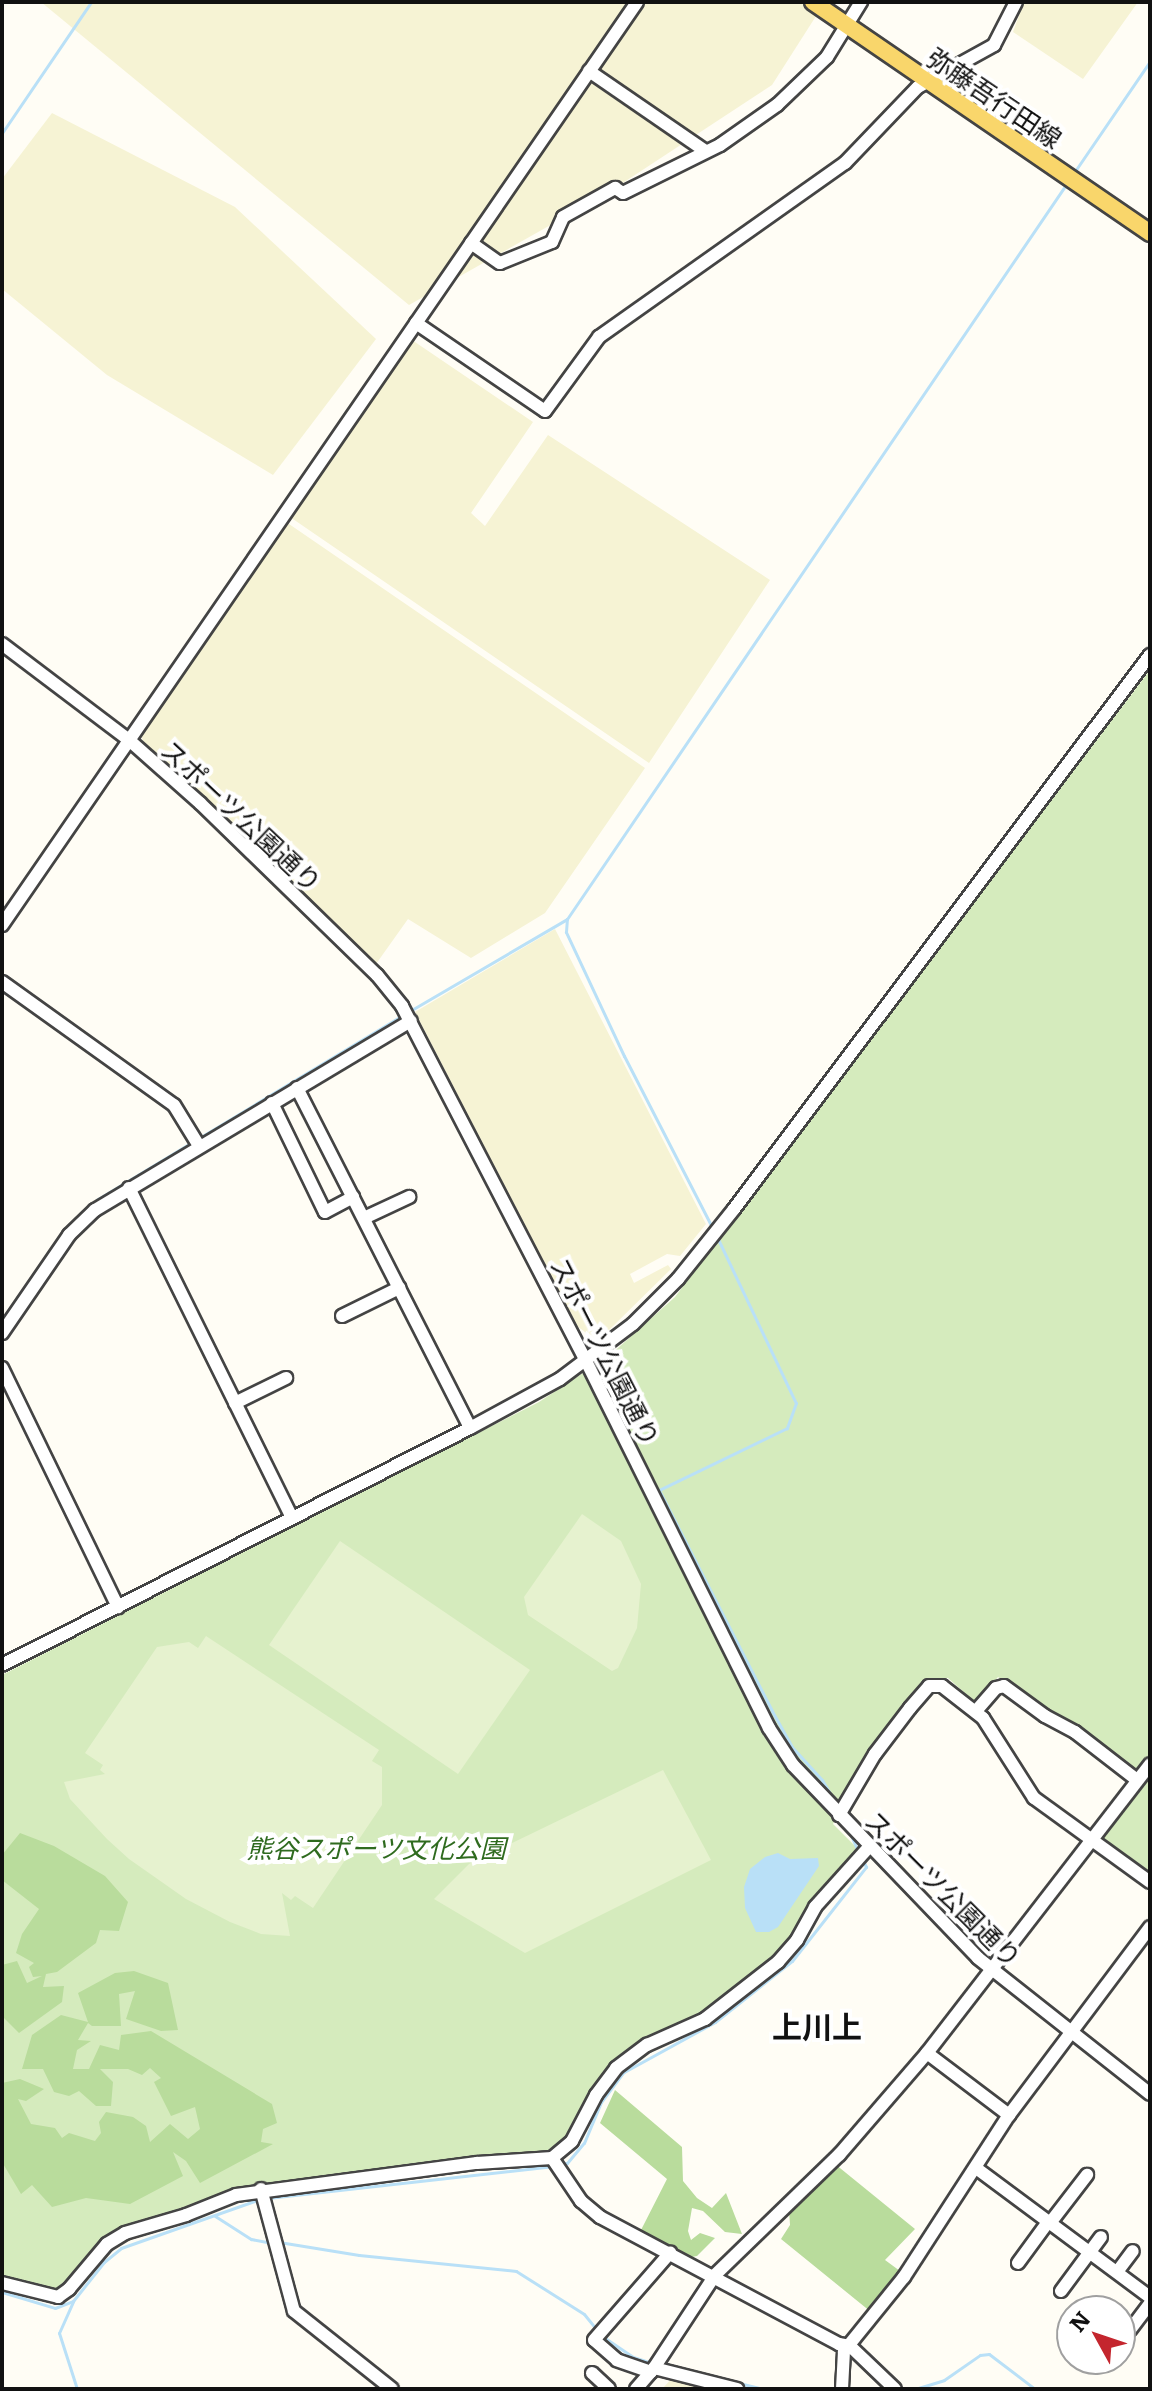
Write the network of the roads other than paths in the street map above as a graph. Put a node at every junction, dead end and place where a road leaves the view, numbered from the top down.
1 (637, 2) edge
2 (813, 2) edge
3 (861, 2) edge
4 (1016, 2) edge
5 (848, 26) junction
6 (589, 71) junction
7 (929, 82) junction
8 (704, 150) junction
9 (1150, 233) edge
10 (471, 243) junction
11 (416, 323) junction
12 (2, 644) edge
13 (1150, 655) edge
14 (129, 740) junction
15 (2, 925) edge
16 (2, 982) edge
17 (411, 1021) junction
18 (297, 1088) junction
19 (272, 1103) junction
20 (199, 1146) junction
21 (129, 1188) junction
22 (353, 1197) junction
23 (409, 1197) dead end
24 (364, 1218) junction
25 (399, 1288) junction
26 (342, 1316) dead end
27 (2, 1333) edge
28 (586, 1361) junction
29 (2, 1368) edge
30 (286, 1378) dead end
31 (235, 1403) junction
32 (470, 1428) junction
33 (292, 1518) junction
34 (118, 1607) junction
35 (2, 1665) edge
36 (976, 1711) junction
37 (1150, 1764) edge
38 (1137, 1780) junction
39 (839, 1815) junction
40 (1091, 1839) junction
41 (869, 1847) junction
42 (1150, 1882) edge
43 (1150, 1927) edge
44 (993, 1972) junction
45 (1070, 2033) junction
46 (927, 2053) junction
47 (1150, 2094) edge
48 (1009, 2115) junction
49 (552, 2158) junction
50 (976, 2168) junction
51 (1087, 2175) dead end
52 (263, 2195) junction
53 (1049, 2222) junction
54 (1101, 2237) dead end
55 (1133, 2251) dead end
56 (1090, 2252) junction
57 (670, 2253) junction
58 (1018, 2263) dead end
59 (1117, 2272) junction
60 (715, 2275) junction
61 (2, 2283) edge
62 (1061, 2291) dead end
63 (1150, 2297) edge
64 (1150, 2303) edge
65 (1136, 2322) edge
66 (850, 2346) junction
67 (655, 2367) junction
68 (592, 2373) dead end
69 (392, 2389) edge
70 (609, 2389) edge
71 (636, 2389) edge
72 (737, 2389) edge
73 (842, 2389) edge
74 (895, 2389) edge

1 - 6 street
2 - 5 main road, 弥藤吾行田線
3 - 5 street
4 - 7 street
5 - 7 main road, 弥藤吾行田線
5 - 8 street
6 - 8 street
6 - 10 street
7 - 9 main road, 弥藤吾行田線
7 - 11 street
8 - 10 street
10 - 11 street
11 - 14 street
12 - 14 street, スポーツ公園通り
13 - 28 street
14 - 15 street
14 - 17 street, スポーツ公園通り
16 - 20 street
17 - 18 street
17 - 28 street, スポーツ公園通り
18 - 19 street
18 - 22 street
19 - 20 street
19 - 22 street
20 - 21 street
21 - 27 street
21 - 31 street
22 - 24 street
23 - 24 street
24 - 25 street
25 - 26 street
25 - 32 street
28 - 32 street
28 - 39 street, スポーツ公園通り
29 - 34 street
30 - 31 street
31 - 33 street
32 - 33 street
33 - 34 street
34 - 35 street
36 - 38 street
36 - 39 street
36 - 40 street
37 - 38 street
38 - 40 street
39 - 41 street, スポーツ公園通り
40 - 42 street
40 - 44 street
41 - 44 street, スポーツ公園通り
41 - 49 street
43 - 45 street
44 - 45 street, スポーツ公園通り
44 - 46 street
45 - 47 street, スポーツ公園通り
45 - 48 street
46 - 48 street
46 - 60 street
48 - 50 street
49 - 52 street
49 - 57 street
50 - 53 street
50 - 66 street
51 - 53 street
52 - 61 street
52 - 69 street
53 - 56 street
53 - 58 street
54 - 56 street
55 - 59 street
56 - 59 street
56 - 62 street
57 - 60 street
57 - 67 street
59 - 63 street
60 - 66 street
60 - 67 street
64 - 65 street
66 - 73 street
66 - 74 street
67 - 71 street
67 - 72 street
68 - 70 street

